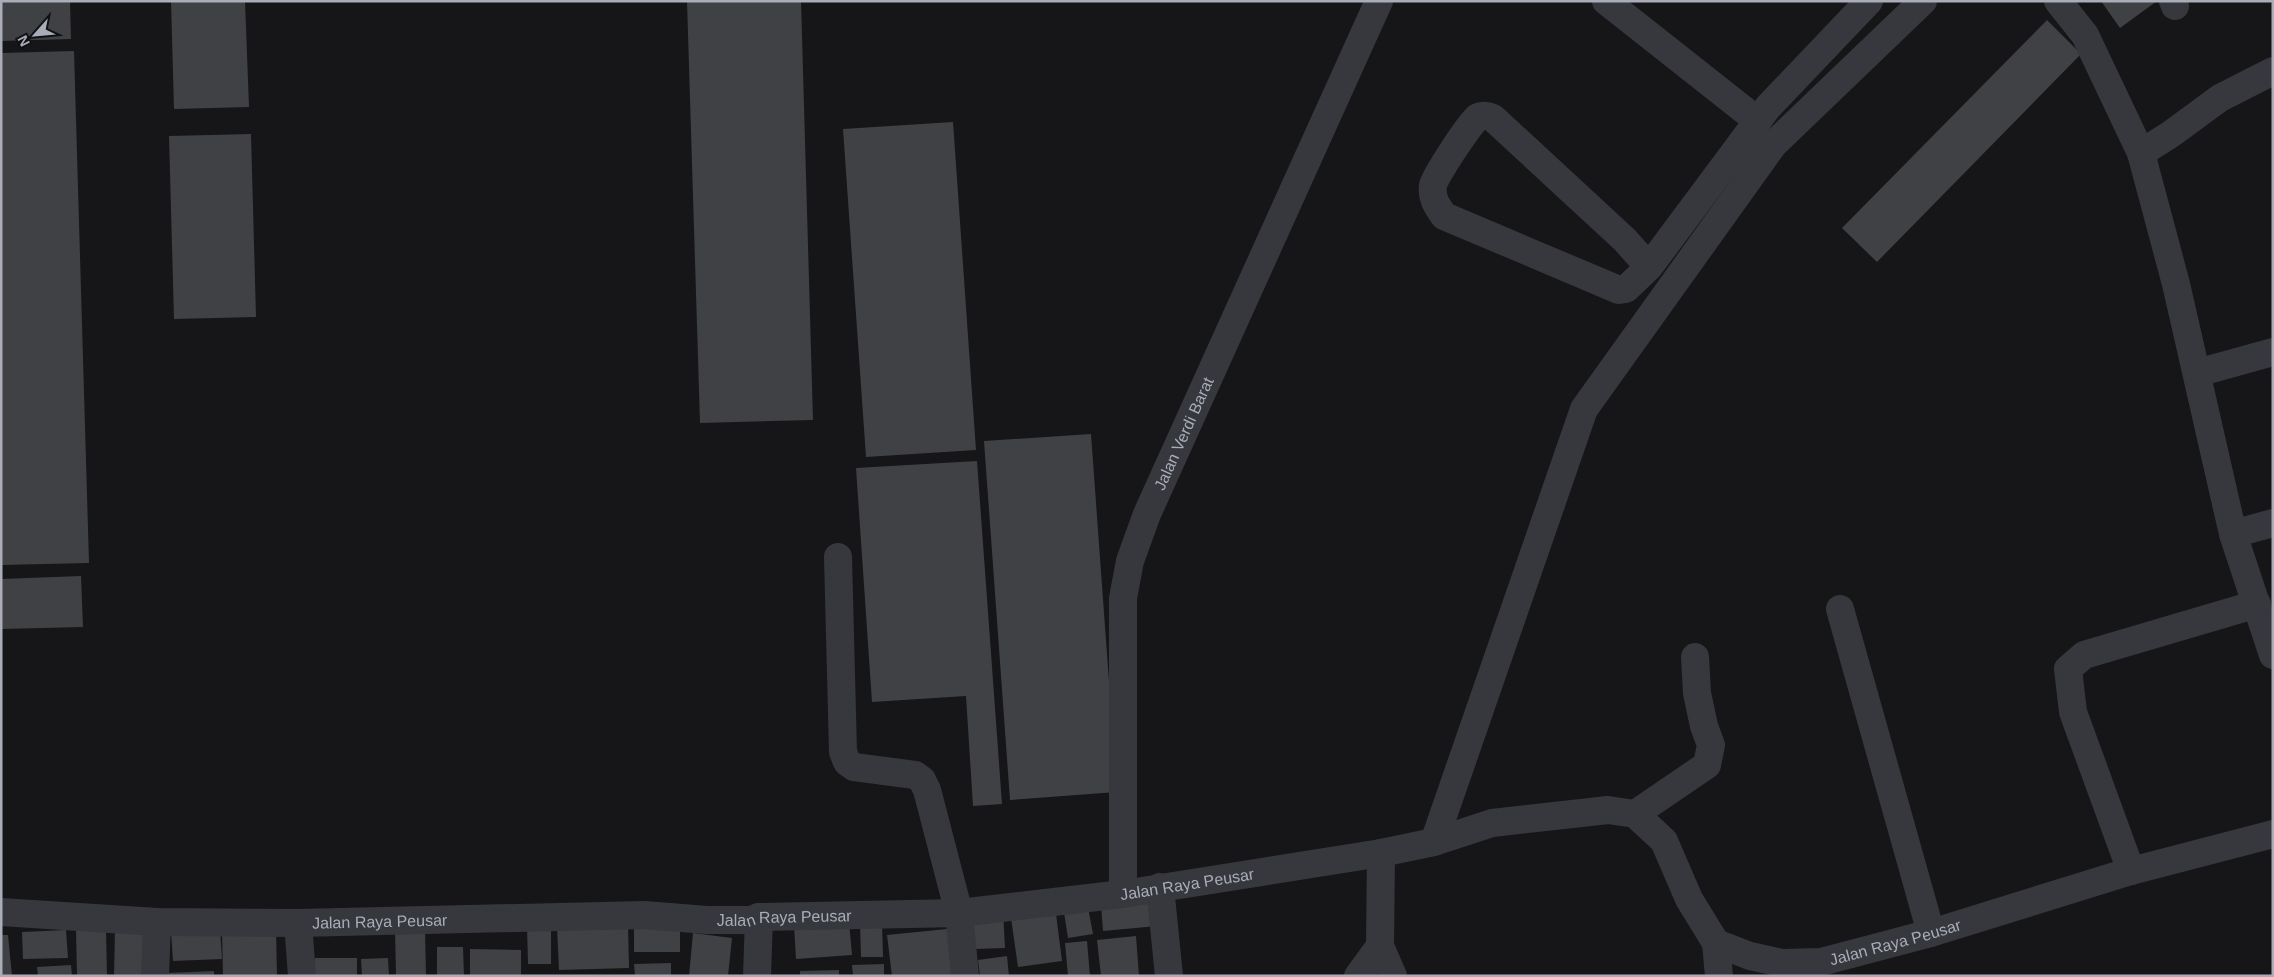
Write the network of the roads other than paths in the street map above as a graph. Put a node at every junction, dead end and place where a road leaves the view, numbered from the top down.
1 (1378, 1) edge
2 (1606, 1) edge
3 (1869, 1) edge
4 (1923, 1) edge
5 (2058, 1) edge
6 (2273, 71) edge
7 (1758, 121) junction
8 (2140, 153) junction
9 (1649, 267) junction
10 (2273, 352) edge
11 (2197, 373) junction
12 (2273, 523) edge
13 (2233, 534) junction
14 (838, 557) dead end
15 (2257, 604) junction
16 (1840, 609) dead end
17 (2273, 655) edge
18 (1694, 657) dead end
19 (1635, 814) junction
20 (2273, 834) edge
21 (1434, 842) junction
22 (1381, 853) junction
23 (2132, 871) junction
24 (1160, 887) junction
25 (1123, 894) junction
26 (1, 912) edge
27 (959, 913) junction
28 (759, 917) junction
29 (156, 922) junction
30 (298, 922) junction
31 (1930, 933) junction
32 (1716, 943) junction
33 (1380, 946) junction
34 (155, 976) edge
35 (302, 976) edge
36 (757, 976) edge
37 (965, 976) edge
38 (1169, 976) edge
39 (1358, 976) edge
40 (1393, 976) edge
41 (1719, 976) edge

1 - 25 street, Jalan Verdi Barat
2 - 7 street
3 - 7 street
4 - 21 street
5 - 8 street
6 - 8 street
7 - 9 street
8 - 11 street
9 - 9 street
10 - 11 street
11 - 13 street
12 - 13 street
13 - 15 street
14 - 27 street
15 - 17 street
15 - 23 street
16 - 31 street
18 - 19 street
19 - 21 street, Jalan Raya Peusar
19 - 32 street
20 - 23 street, Jalan Raya Peusar
21 - 22 street, Jalan Raya Peusar
22 - 24 street, Jalan Raya Peusar
22 - 33 street
23 - 31 street, Jalan Raya Peusar
24 - 25 street, Jalan Raya Peusar
24 - 38 street
25 - 27 street, Jalan Raya Peusar
26 - 29 street, Jalan Raya Peusar
27 - 28 street, Jalan Raya Peusar
27 - 37 street
28 - 30 street, Jalan Raya Peusar
28 - 36 street
29 - 30 street, Jalan Raya Peusar
29 - 34 street
30 - 35 street
31 - 32 street, Jalan Raya Peusar
32 - 41 street
33 - 39 street
33 - 40 street

